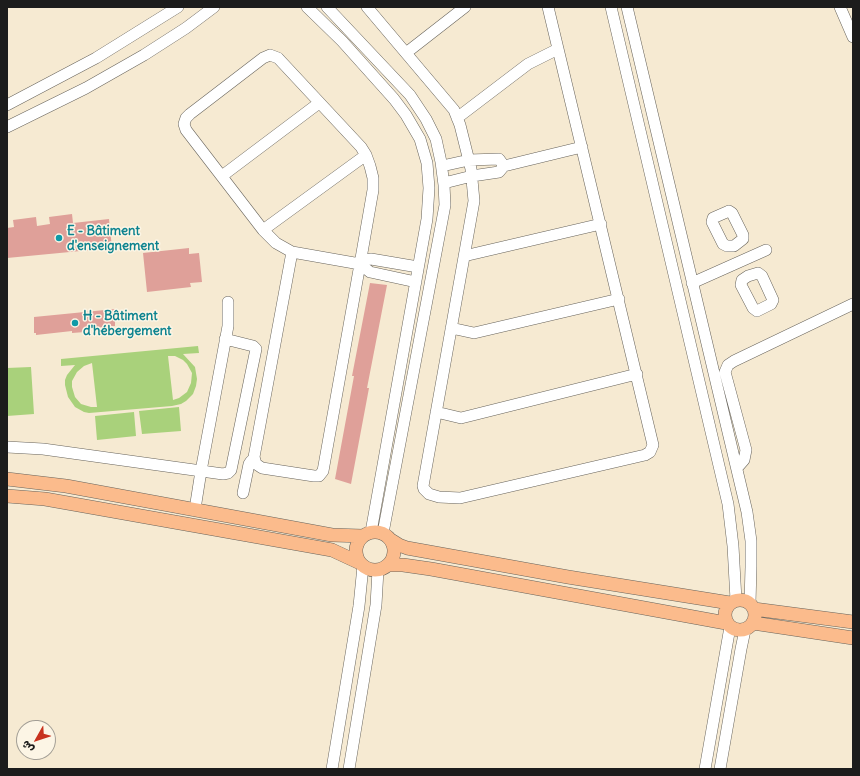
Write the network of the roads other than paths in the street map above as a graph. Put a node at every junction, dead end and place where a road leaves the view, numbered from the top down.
1 (178, 7) edge
2 (214, 7) edge
3 (307, 7) edge
4 (327, 7) edge
5 (367, 7) edge
6 (465, 7) edge
7 (548, 7) edge
8 (610, 7) edge
9 (627, 7) edge
10 (840, 7) edge
11 (853, 37) edge
12 (558, 49) junction
13 (406, 53) junction
14 (395, 79) junction
15 (384, 89) junction
16 (319, 103) junction
17 (7, 106) edge
18 (457, 118) junction
19 (7, 127) edge
20 (582, 147) junction
21 (366, 155) junction
22 (469, 160) junction
23 (442, 166) junction
24 (504, 166) junction
25 (222, 176) junction
26 (472, 176) junction
27 (444, 183) junction
28 (601, 224) junction
29 (263, 230) junction
30 (734, 246) dead end
31 (766, 250) dead end
32 (292, 252) junction
33 (464, 256) junction
34 (741, 262) junction
35 (360, 264) junction
36 (418, 267) junction
37 (748, 276) dead end
38 (416, 282) junction
39 (692, 283) junction
40 (619, 299) junction
41 (228, 302) dead end
42 (853, 304) edge
43 (451, 328) junction
44 (225, 339) junction
45 (637, 374) junction
46 (397, 392) junction
47 (409, 395) junction
48 (436, 412) junction
49 (7, 447) edge
50 (254, 460) junction
51 (737, 468) junction
52 (201, 471) junction
53 (7, 479) edge
54 (243, 493) dead end
55 (7, 496) edge
56 (195, 509) junction
57 (377, 535) junction
58 (362, 564) junction
59 (383, 568) junction
60 (733, 602) junction
61 (752, 606) junction
62 (853, 622) edge
63 (728, 625) junction
64 (749, 626) junction
65 (853, 638) edge
66 (345, 692) junction
67 (361, 694) junction
68 (332, 769) edge
69 (349, 769) edge
70 (705, 769) edge
71 (720, 769) edge

1 - 17 street
2 - 19 street
3 - 15 street
4 - 14 street
5 - 13 street
6 - 13 street
7 - 12 street
8 - 60 street
9 - 39 street
10 - 11 street
12 - 18 street
12 - 20 street
13 - 18 street
14 - 15 street
14 - 23 street
15 - 36 street
16 - 21 street
16 - 25 street
16 - 25 street
18 - 22 street
20 - 24 street
20 - 28 street
21 - 29 street
21 - 35 street
22 - 23 street
22 - 24 street
22 - 26 street
23 - 27 street
24 - 26 street
25 - 29 street
26 - 27 street
26 - 33 street
27 - 47 street
28 - 33 street
28 - 40 street
29 - 32 street
30 - 34 street
31 - 34 street
32 - 35 street
32 - 50 street
33 - 43 street
34 - 37 street
34 - 39 street
35 - 36 street
35 - 38 street
35 - 50 street
36 - 38 street
38 - 46 street
39 - 51 street
40 - 43 street
40 - 45 street
41 - 44 street
42 - 51 street
43 - 48 street
44 - 52 street
44 - 52 street
45 - 48 street
45 - 48 street
46 - 47 street
46 - 57 street
47 - 57 street
49 - 52 street
50 - 54 street
51 - 61 street
52 - 56 street
53 - 56 main road
55 - 58 main road
56 - 57 main road
57 - 58 main road
57 - 59 main road
57 - 60 main road
58 - 59 main road
58 - 66 street
59 - 63 main road
59 - 67 street
60 - 61 main road
60 - 63 main road
61 - 62 main road
61 - 64 main road
63 - 64 main road
63 - 70 street
64 - 65 main road
64 - 71 street
66 - 67 street
66 - 68 street
67 - 69 street

